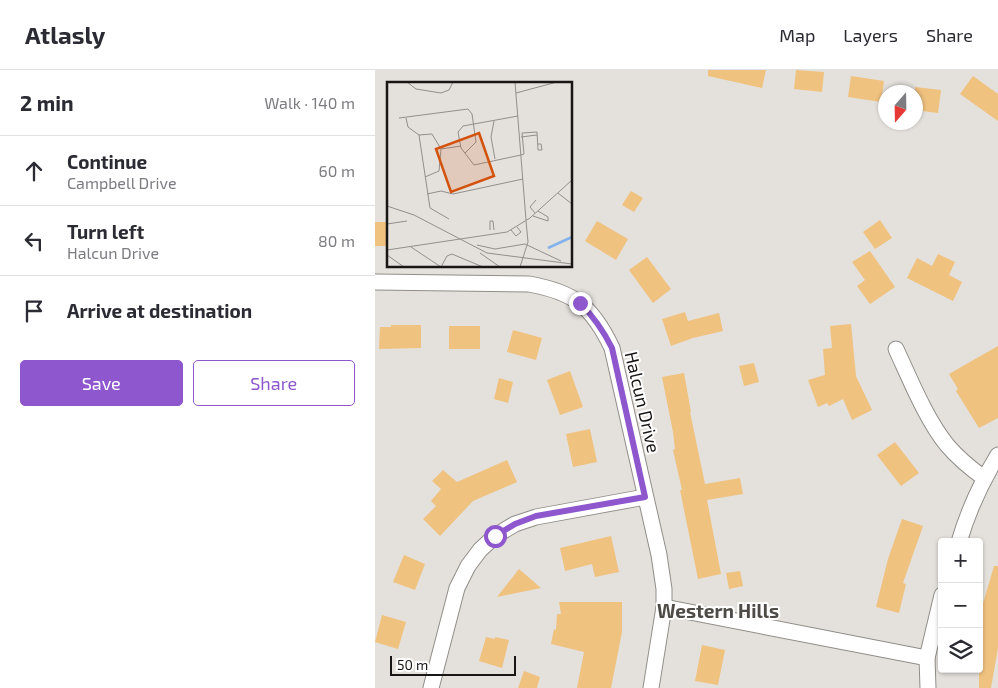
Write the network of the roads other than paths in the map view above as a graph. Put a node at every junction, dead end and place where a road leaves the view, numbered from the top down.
1 (375, 282) edge
2 (895, 349) dead end
3 (998, 455) edge
4 (984, 478) junction
5 (645, 497) junction
6 (960, 538) edge
7 (664, 607) junction
8 (938, 612) edge
9 (927, 658) junction
10 (431, 688) edge
11 (651, 688) edge
12 (928, 688) edge

1 - 5 street, Halcun Drive
2 - 4 street
3 - 4 street
4 - 6 street
5 - 7 street, Halcun Drive
5 - 10 street
7 - 9 street
7 - 11 street, Halcun Drive
8 - 9 street
9 - 12 street

